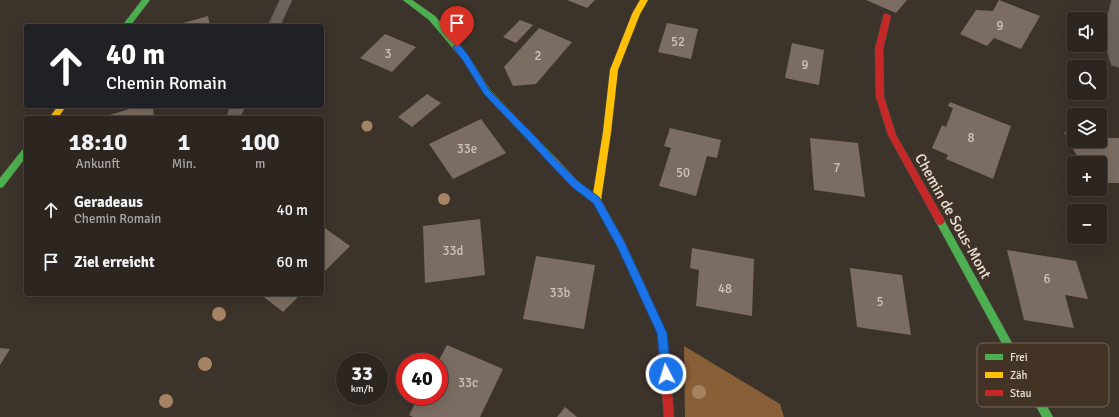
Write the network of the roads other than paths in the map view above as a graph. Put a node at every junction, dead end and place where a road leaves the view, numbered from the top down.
1 (146, 0) edge
2 (286, 0) edge
3 (407, 0) edge
4 (644, 0) edge
5 (1119, 2) edge
6 (887, 16) dead end
7 (128, 24) edge
8 (275, 24) edge
9 (1119, 60) edge
10 (24, 154) edge
11 (0, 184) edge
12 (596, 200) junction
13 (1007, 343) edge
14 (1042, 407) edge
15 (669, 417) edge
16 (1048, 417) edge

1 - 7 street
2 - 8 lane
3 - 12 street
4 - 12 street
5 - 9 street
6 - 13 street, Chemin de Sous-Mont
10 - 11 street
12 - 15 street
14 - 16 street, Chemin de Sous-Mont

